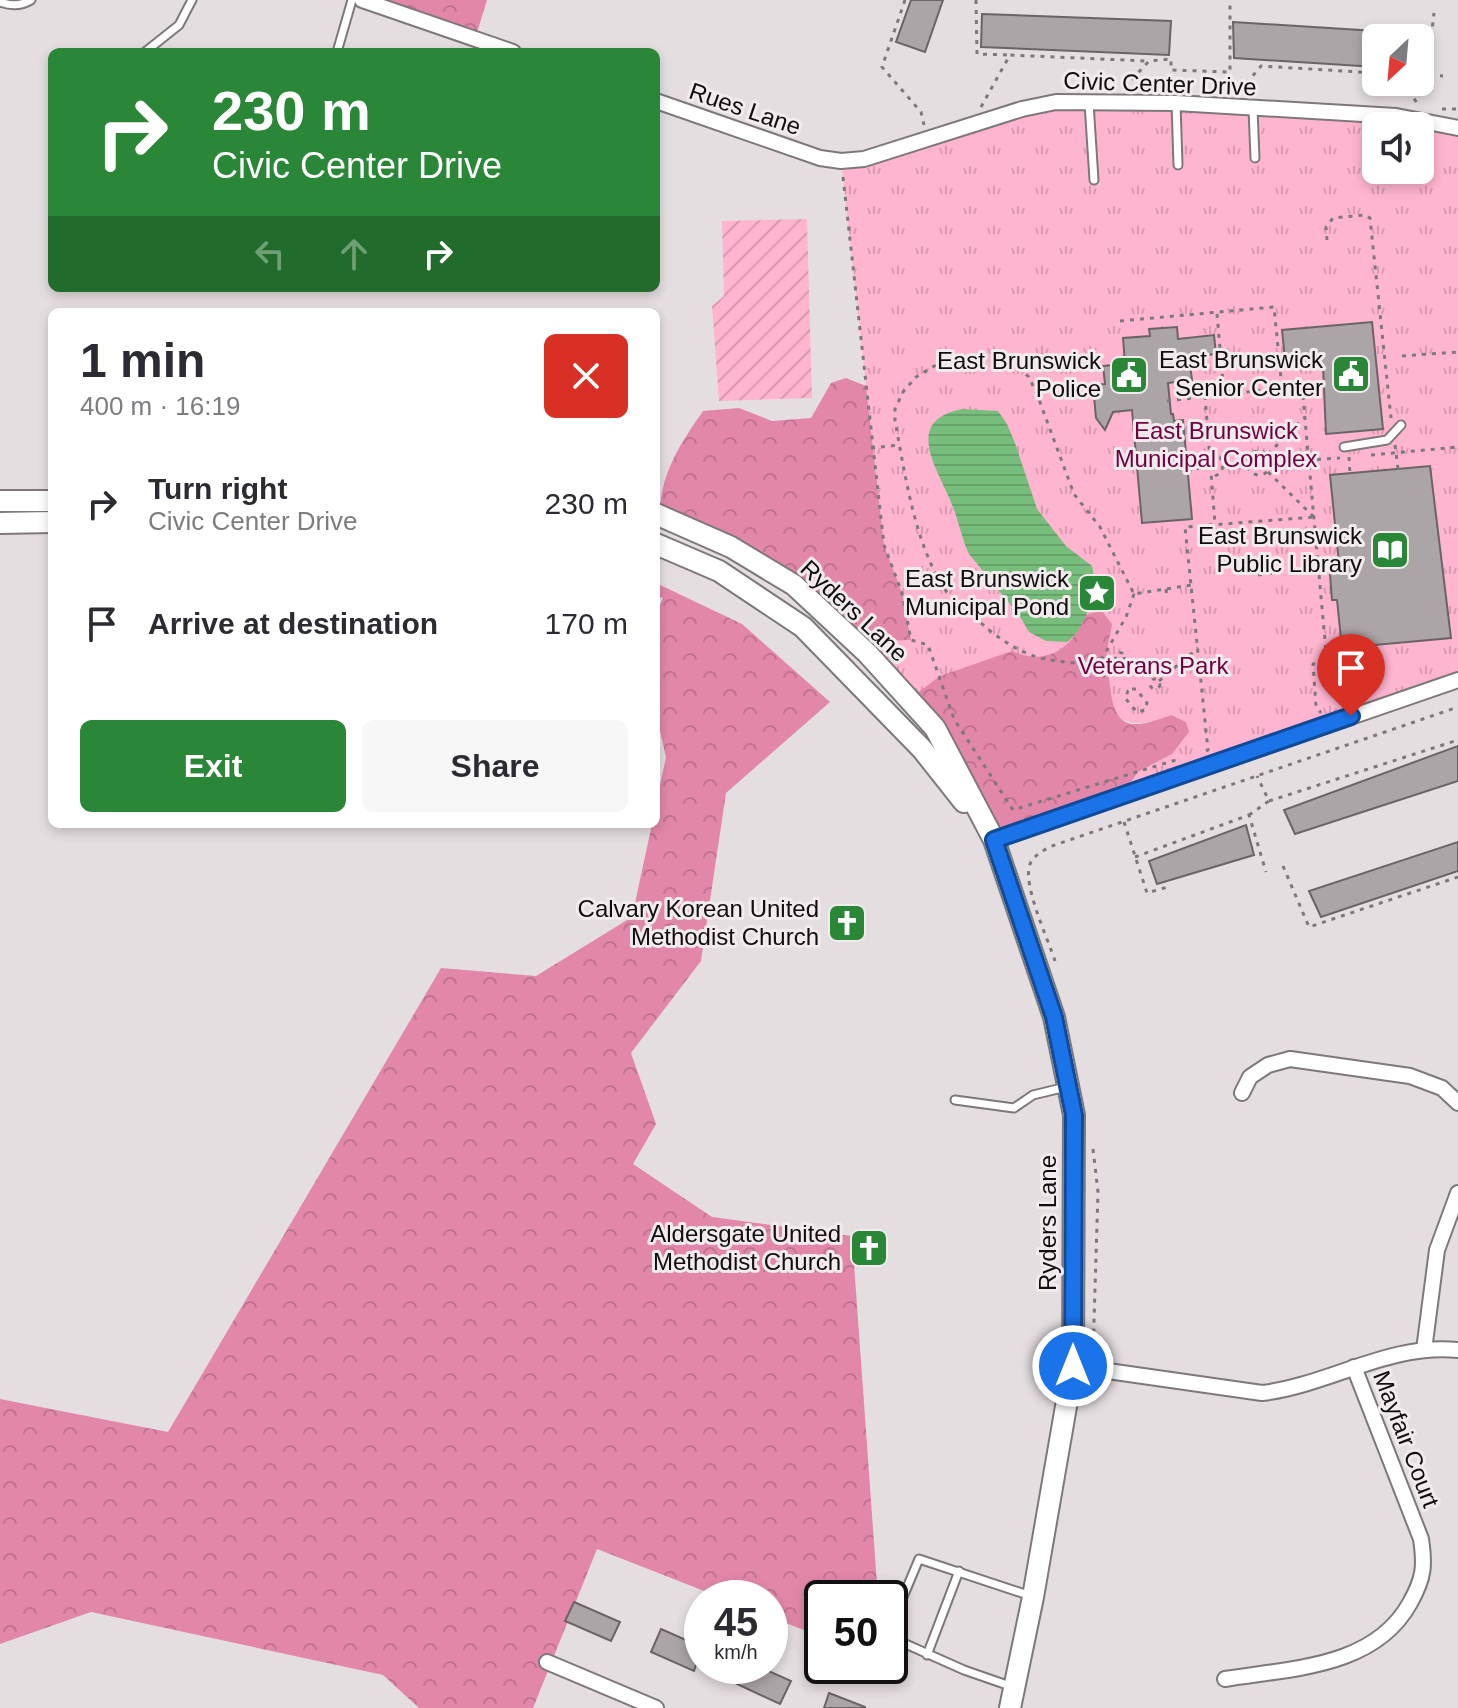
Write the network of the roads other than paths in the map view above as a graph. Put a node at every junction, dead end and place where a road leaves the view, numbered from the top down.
1 (31, 0) edge
2 (192, 0) edge
3 (352, 0) edge
4 (362, 0) edge
5 (0, 2) edge
6 (150, 48) edge
7 (338, 48) edge
8 (501, 48) edge
9 (1089, 101) junction
10 (660, 102) edge
11 (1176, 103) junction
12 (1253, 109) junction
13 (1458, 128) edge
14 (820, 158) joint
15 (1255, 158) dead end
16 (1178, 165) dead end
17 (1094, 180) dead end
18 (1396, 426) road end
19 (1344, 447) dead end
20 (0, 501) edge
21 (48, 501) edge
22 (660, 516) edge
23 (48, 522) edge
24 (0, 523) edge
25 (660, 546) edge
26 (1458, 680) edge
27 (994, 840) junction
28 (1068, 1086) junction
29 (1242, 1093) dead end
30 (955, 1100) dead end
31 (1458, 1103) edge
32 (1458, 1193) edge
33 (1424, 1350) junction
34 (1458, 1350) edge
35 (1073, 1366) junction
36 (1354, 1367) junction
37 (959, 1571) junction
38 (908, 1585) edge
39 (1033, 1597) junction
40 (908, 1646) edge
41 (927, 1655) junction
42 (547, 1662) dead end
43 (1225, 1679) dead end
44 (1014, 1687) junction
45 (656, 1708) edge
46 (1010, 1708) edge

1 - 5 lane
2 - 6 lane
3 - 7 lane
4 - 8 street
9 - 11 street, Civic Center Drive
9 - 14 street, Civic Center Drive
9 - 17 lane
10 - 14 street, Rues Lane
11 - 12 street, Civic Center Drive
11 - 16 lane
12 - 13 street, Civic Center Drive
12 - 15 lane
18 - 19 lane
20 - 21 main road
22 - 27 main road, Ryders Lane
23 - 24 main road
25 - 27 main road, Ryders Lane
26 - 27 street
27 - 28 main road, Ryders Lane
28 - 30 lane
28 - 35 main road, Ryders Lane
29 - 31 street
32 - 33 street
33 - 34 street
33 - 36 street
35 - 36 street
35 - 39 main road, Ryders Lane
36 - 43 street, Mayfair Court
37 - 38 lane
37 - 39 lane
37 - 41 lane
39 - 44 main road, Ryders Lane
40 - 41 lane
41 - 44 lane
42 - 45 street
44 - 46 main road, Ryders Lane

